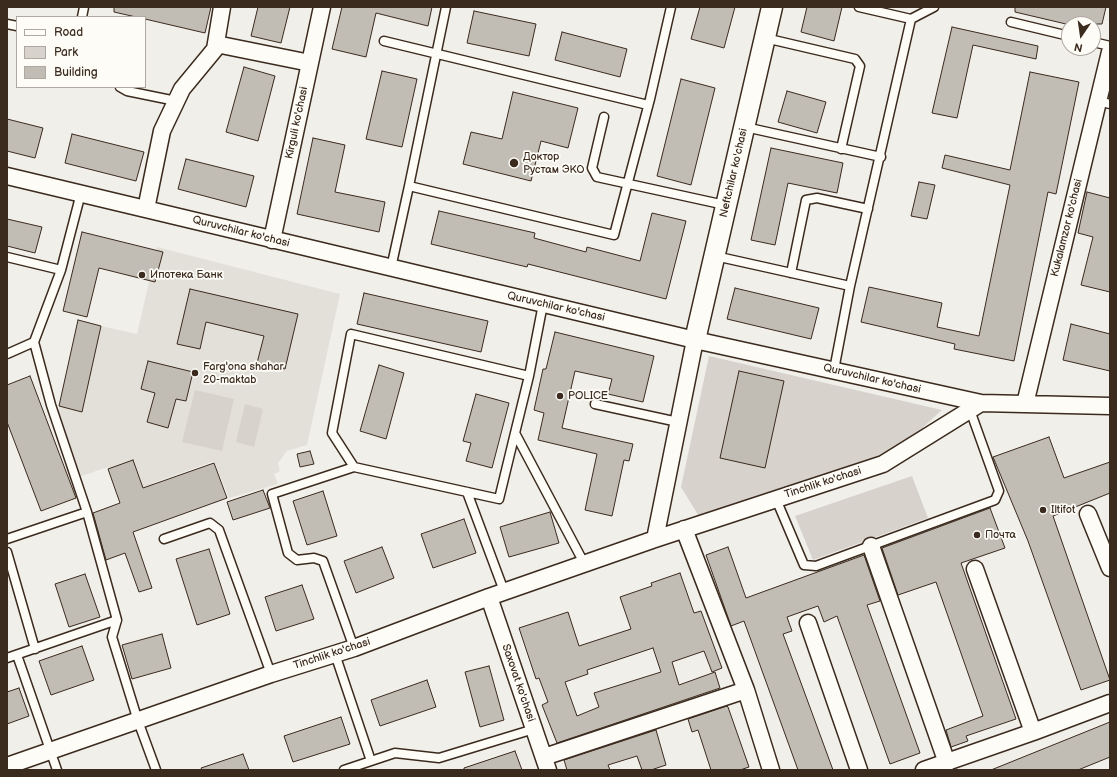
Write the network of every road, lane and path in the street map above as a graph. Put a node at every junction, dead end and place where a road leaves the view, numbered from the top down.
1 (222, 7) edge
2 (322, 7) edge
3 (446, 7) edge
4 (671, 7) edge
5 (772, 7) edge
6 (859, 7) edge
7 (934, 7) edge
8 (911, 19) junction
9 (1011, 22) dead end
10 (1061, 34) edge
11 (765, 38) junction
12 (384, 41) dead end
13 (216, 44) junction
14 (1110, 52) edge
15 (436, 54) junction
16 (310, 63) junction
17 (122, 88) edge
18 (176, 101) junction
19 (1104, 103) edge
20 (648, 105) junction
21 (604, 117) dead end
22 (744, 127) junction
23 (841, 149) junction
24 (881, 157) junction
25 (7, 176) edge
26 (628, 185) junction
27 (408, 186) junction
28 (81, 193) junction
29 (726, 206) junction
30 (146, 209) junction
31 (868, 209) junction
32 (272, 240) junction
33 (714, 256) junction
34 (7, 257) edge
35 (391, 268) junction
36 (61, 270) junction
37 (791, 273) junction
38 (850, 286) junction
39 (543, 304) junction
40 (695, 340) junction
41 (34, 342) junction
42 (7, 354) edge
43 (834, 370) junction
44 (529, 376) junction
45 (595, 404) dead end
46 (1025, 404) junction
47 (976, 406) junction
48 (1110, 406) edge
49 (678, 422) junction
50 (515, 433) junction
51 (354, 467) junction
52 (467, 492) junction
53 (776, 499) junction
54 (87, 512) junction
55 (1088, 514) dead end
56 (684, 529) junction
57 (7, 539) edge
58 (164, 539) dead end
59 (655, 539) junction
60 (871, 546) junction
61 (7, 552) edge
62 (584, 564) junction
63 (1110, 568) edge
64 (975, 569) dead end
65 (504, 592) junction
66 (489, 597) junction
67 (117, 620) junction
68 (808, 623) dead end
69 (354, 648) junction
70 (35, 649) junction
71 (335, 654) junction
72 (17, 655) junction
73 (7, 658) edge
74 (272, 674) junction
75 (746, 690) junction
76 (1110, 703) edge
77 (138, 721) junction
78 (534, 728) junction
79 (1033, 732) junction
80 (51, 751) junction
81 (371, 761) junction
82 (947, 763) junction
83 (546, 764) edge
84 (7, 766) edge
85 (349, 769) edge
86 (929, 769) edge
87 (57, 770) edge
88 (156, 770) edge
89 (771, 770) edge
90 (859, 770) edge

1 - 13 street
2 - 16 street, Kirguli ko'chasi
3 - 15 lane
4 - 20 lane
5 - 11 street, Neftchilar ko'chasi
6 - 8 lane
7 - 8 lane
8 - 24 lane
9 - 10 lane
11 - 22 street, Neftchilar ko'chasi
11 - 23 lane
12 - 15 lane
13 - 16 street
13 - 18 street
14 - 19 street, Kukalamzor ko'chasi
15 - 20 lane
15 - 27 lane
16 - 32 street, Kirguli ko'chasi
17 - 18 lane
18 - 30 street
19 - 46 street, Kukalamzor ko'chasi
20 - 26 lane
21 - 26 lane
22 - 23 lane
22 - 29 street, Neftchilar ko'chasi
23 - 24 lane
24 - 31 lane
25 - 28 street, Quruvchilar ko'chasi
26 - 27 lane
26 - 29 lane
27 - 35 lane
28 - 30 street, Quruvchilar ko'chasi
28 - 36 lane
29 - 33 street, Neftchilar ko'chasi
30 - 32 street, Quruvchilar ko'chasi
31 - 37 lane
31 - 38 lane
32 - 35 street, Quruvchilar ko'chasi
33 - 37 lane
33 - 40 street, Neftchilar ko'chasi
34 - 36 lane
35 - 39 street, Quruvchilar ko'chasi
36 - 41 lane
37 - 38 lane
38 - 43 lane
39 - 40 street, Quruvchilar ko'chasi
39 - 44 lane
40 - 43 street, Quruvchilar ko'chasi
40 - 49 street
41 - 42 lane
41 - 54 lane
43 - 47 street, Quruvchilar ko'chasi
44 - 50 lane
44 - 51 lane
45 - 49 lane
46 - 47 street, Quruvchilar ko'chasi
46 - 48 street, Quruvchilar ko'chasi
47 - 53 street, Tinchlik ko'chasi
47 - 60 lane
49 - 59 street
50 - 52 lane
50 - 62 lane
51 - 52 lane
51 - 69 lane
52 - 65 lane
53 - 56 street, Tinchlik ko'chasi
53 - 60 lane
54 - 57 lane
54 - 67 lane
55 - 63 street
56 - 59 street, Tinchlik ko'chasi
56 - 75 street
58 - 74 lane
59 - 62 street, Tinchlik ko'chasi
60 - 82 street
61 - 70 lane
62 - 65 street, Tinchlik ko'chasi
64 - 79 street
65 - 66 street, Tinchlik ko'chasi
66 - 69 street, Tinchlik ko'chasi
66 - 78 street, Saxovat ko'chasi
67 - 70 lane
67 - 77 lane
68 - 90 street
69 - 71 street, Tinchlik ko'chasi
70 - 72 lane
71 - 74 street, Tinchlik ko'chasi
71 - 81 lane
72 - 73 lane
72 - 80 lane
74 - 77 street, Tinchlik ko'chasi
75 - 83 street
75 - 89 street
76 - 79 street
77 - 80 street, Tinchlik ko'chasi
77 - 88 lane
78 - 81 lane
78 - 83 street, Saxovat ko'chasi
79 - 82 street
80 - 84 street, Tinchlik ko'chasi
80 - 87 lane
81 - 85 lane
82 - 86 street

